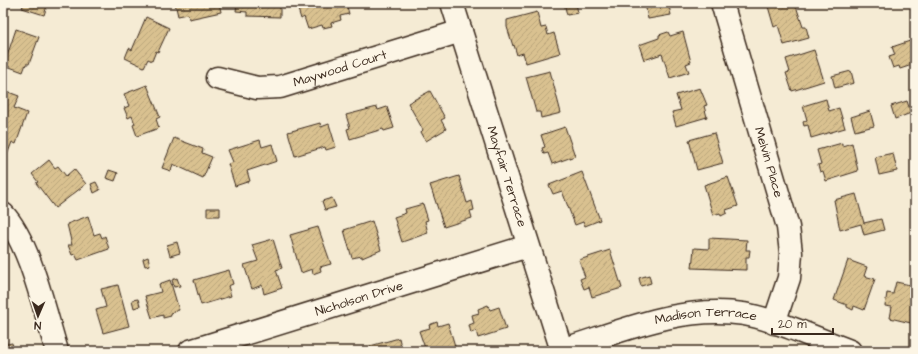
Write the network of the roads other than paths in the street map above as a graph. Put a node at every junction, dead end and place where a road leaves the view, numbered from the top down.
1 (452, 3) edge
2 (722, 3) edge
3 (461, 31) junction
4 (217, 78) dead end
5 (3, 214) edge
6 (528, 246) junction
7 (774, 324) junction
8 (562, 350) edge
9 (57, 351) edge
10 (190, 351) edge
11 (850, 351) edge

1 - 3 street, Mayfair Terrace
2 - 7 street, Melvin Place
3 - 4 street, Maywood Court
3 - 6 street, Mayfair Terrace
5 - 9 street
6 - 8 street, Mayfair Terrace
6 - 10 street, Nicholson Drive
7 - 8 street, Madison Terrace
7 - 11 street, Madison Terrace

